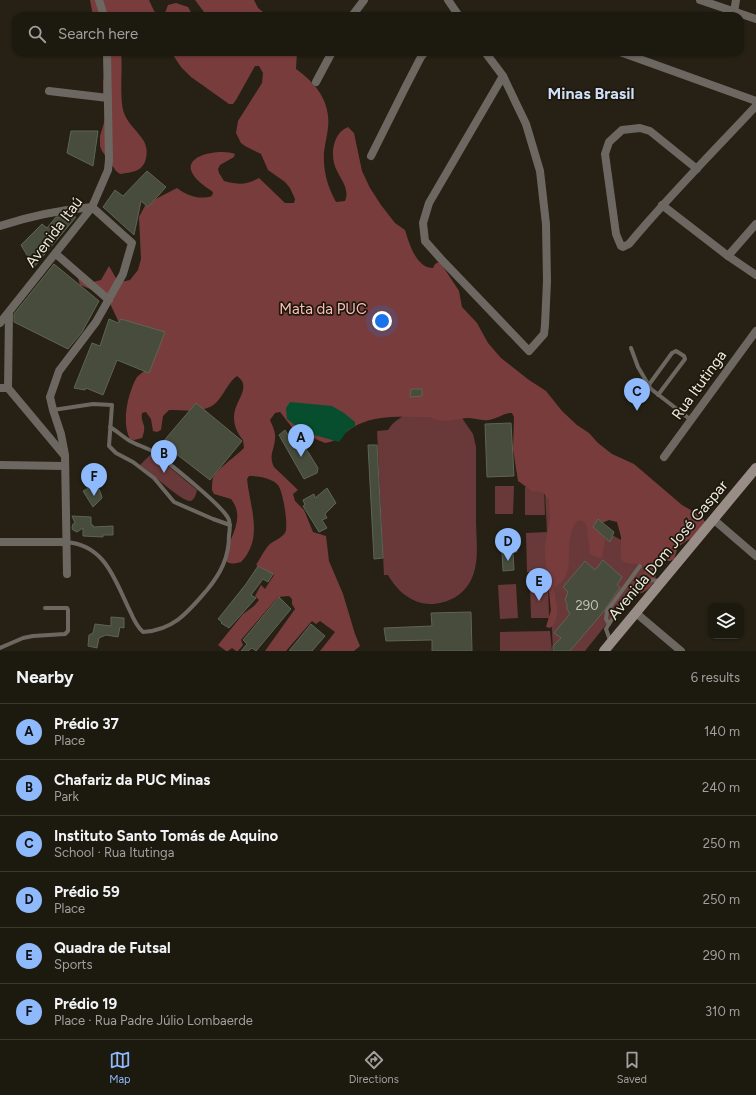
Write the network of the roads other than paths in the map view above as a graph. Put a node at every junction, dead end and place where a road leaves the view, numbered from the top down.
1 (99, 0) edge
2 (364, 0) edge
3 (448, 0) edge
4 (700, 0) edge
5 (736, 0) edge
6 (103, 12) edge
7 (355, 12) edge
8 (456, 12) edge
9 (734, 12) joint
10 (744, 15) edge
11 (756, 19) edge
12 (107, 56) edge
13 (330, 56) edge
14 (422, 56) edge
15 (488, 56) edge
16 (631, 56) edge
17 (503, 76) junction
18 (316, 82) dead end
19 (49, 91) dead end
20 (108, 98) junction
21 (756, 101) edge
22 (756, 106) edge
23 (371, 156) dead end
24 (697, 169) junction
25 (662, 205) junction
26 (92, 207) junction
27 (756, 224) edge
28 (0, 226) edge
29 (56, 254) junction
30 (728, 256) junction
31 (756, 275) edge
32 (109, 300) junction
33 (8, 313) junction
34 (0, 323) edge
35 (756, 331) edge
36 (631, 348) dead end
37 (648, 386) junction
38 (4, 388) edge
39 (658, 395) junction
40 (53, 410) junction
41 (691, 420) junction
42 (110, 427) junction
43 (65, 455) junction
44 (664, 457) dead end
45 (0, 466) edge
46 (66, 466) junction
47 (756, 468) edge
48 (712, 519) junction
49 (230, 525) junction
50 (0, 542) edge
51 (66, 542) junction
52 (756, 556) edge
53 (640, 566) dead end
54 (67, 574) dead end
55 (662, 581) junction
56 (44, 608) dead end
57 (636, 613) junction
58 (609, 624) junction
59 (608, 647) edge
60 (0, 648) edge
61 (681, 651) edge

1 - 6 street
2 - 7 street
3 - 8 street
4 - 9 street
5 - 9 street
10 - 11 street
12 - 20 street, Avenida Itaú
13 - 18 street
14 - 23 street
15 - 17 street
16 - 21 street
17 - 17 street
19 - 20 street
20 - 26 street, Avenida Itaú
22 - 24 street
24 - 25 street
24 - 25 street
25 - 30 street
26 - 28 street
26 - 29 street, Avenida Itaú
26 - 32 street
27 - 30 street
29 - 32 street
29 - 33 street, Avenida Itaú
30 - 31 street
32 - 40 street
33 - 34 street, Avenida Itaú
33 - 38 street
35 - 41 street, Rua Itutinga
36 - 37 lane
37 - 39 lane
37 - 39 lane
38 - 43 street
39 - 41 lane
40 - 42 lane
40 - 43 street
41 - 44 street, Rua Itutinga
42 - 49 lane
42 - 49 lane
43 - 46 street
45 - 46 street
46 - 51 street
47 - 48 street, Avenida Dom José Gaspar
48 - 52 street
48 - 55 street, Avenida Dom José Gaspar
49 - 51 lane
50 - 51 street
51 - 54 street
53 - 58 lane
55 - 57 street, Avenida Dom José Gaspar
55 - 58 lane
56 - 60 lane
57 - 59 street, Avenida Dom José Gaspar
57 - 61 street
58 - 59 lane

